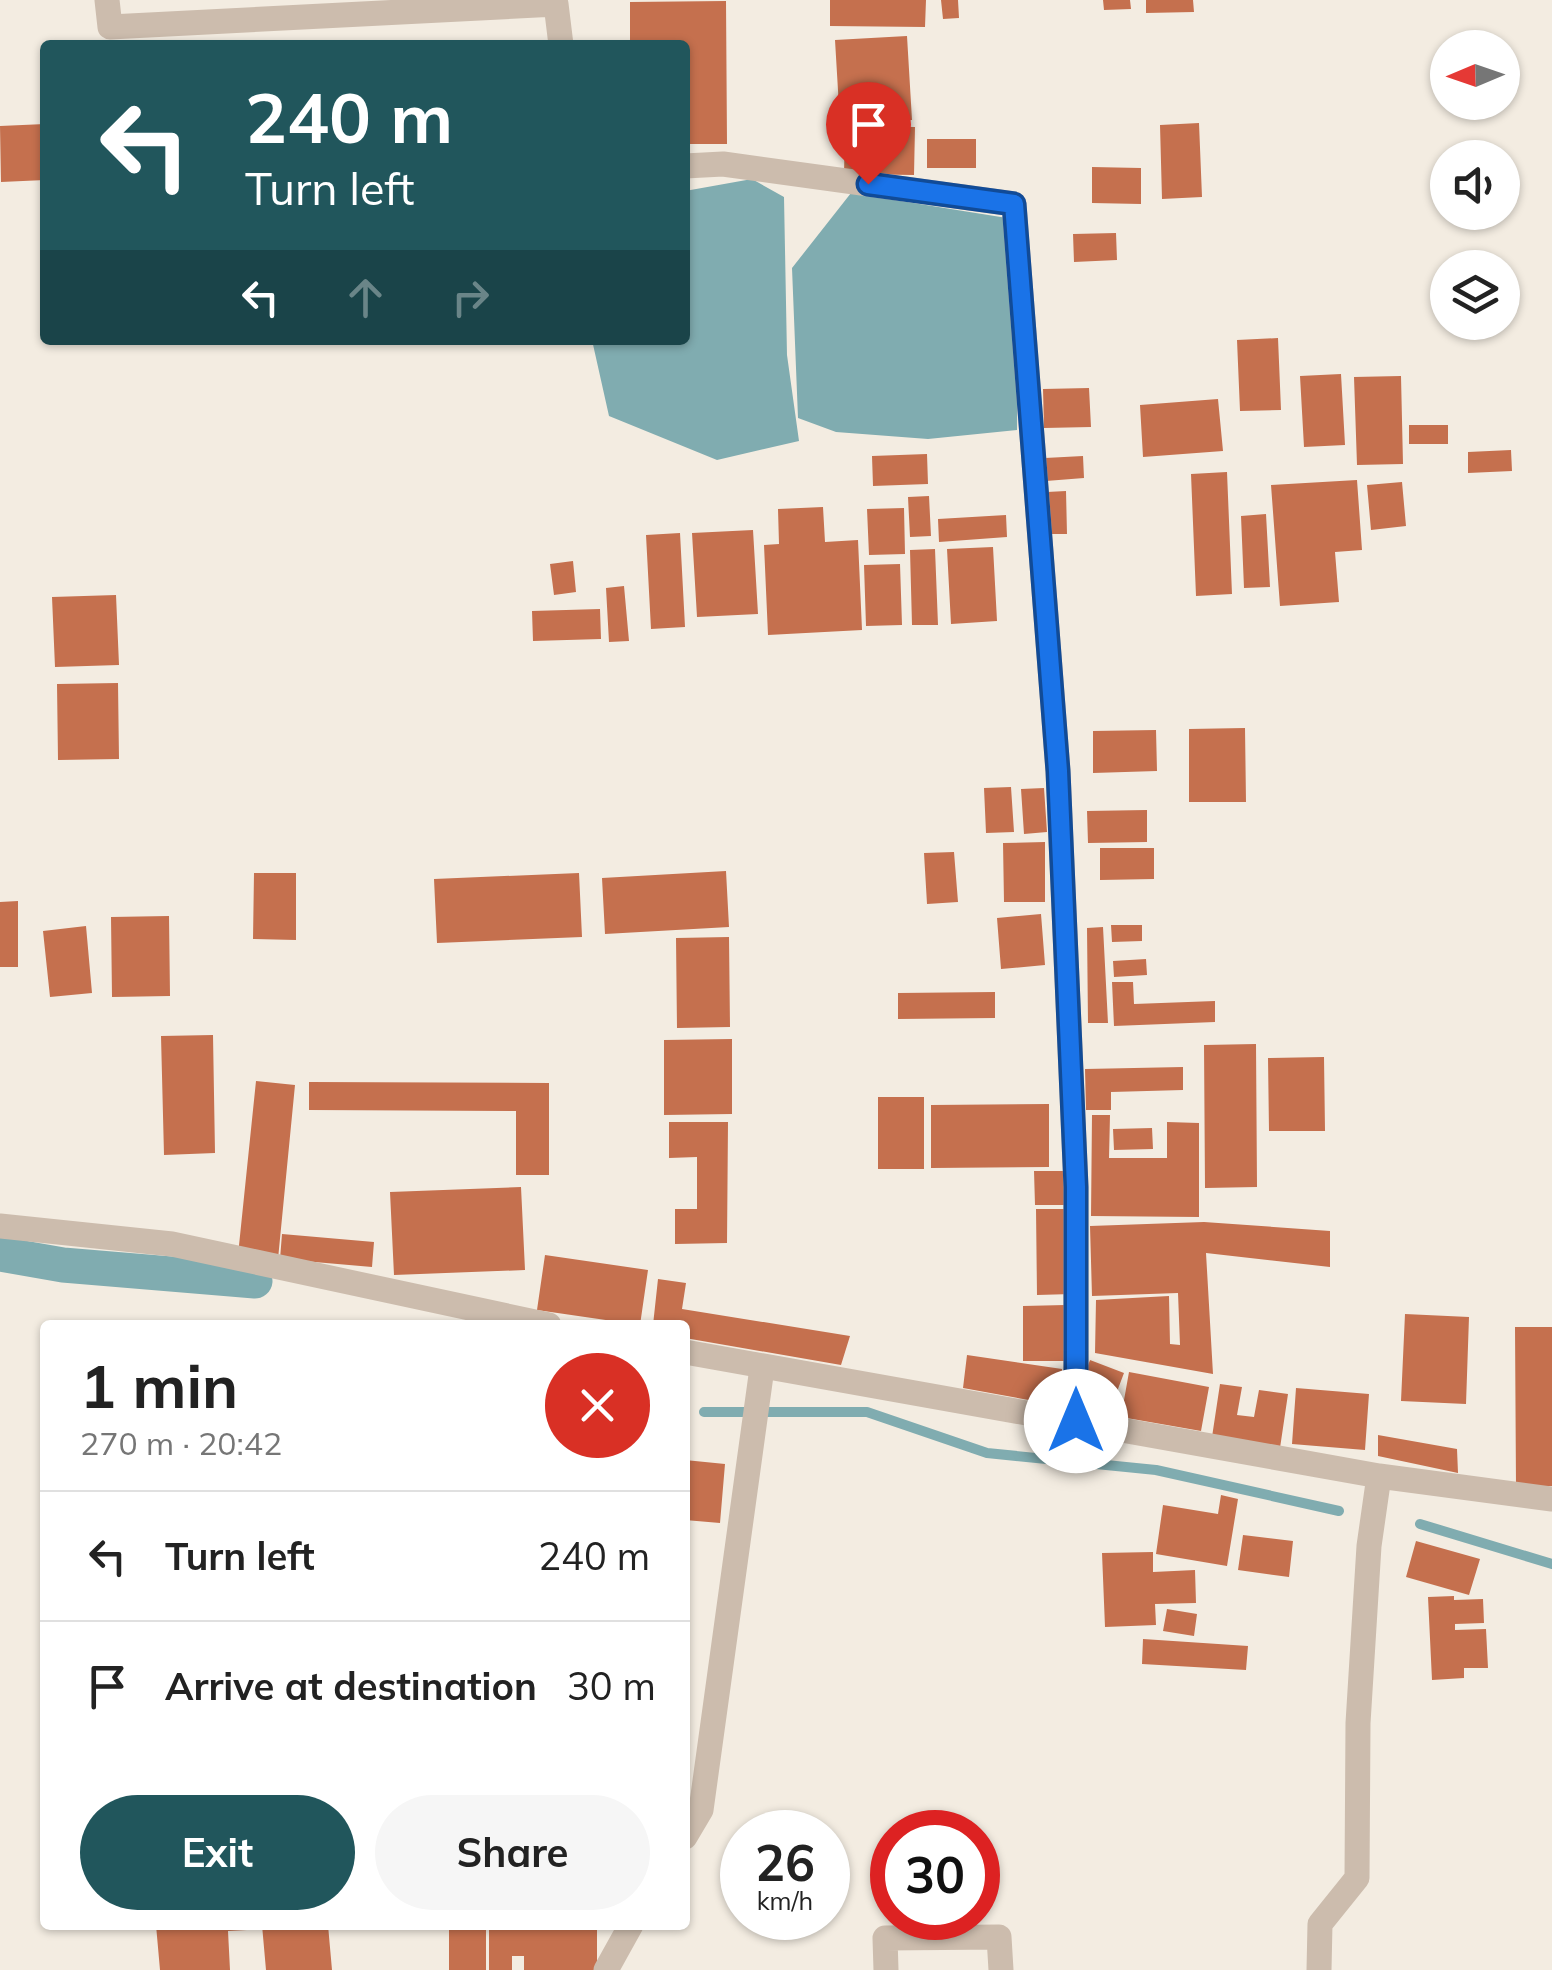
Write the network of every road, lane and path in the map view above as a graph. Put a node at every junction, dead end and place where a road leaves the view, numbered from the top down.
1 (107, 0) edge
2 (560, 40) edge
3 (690, 166) edge
4 (0, 1226) edge
5 (524, 1320) edge
6 (690, 1353) edge
7 (762, 1368) junction
8 (1076, 1421) junction
9 (1379, 1476) junction
10 (1552, 1499) edge
11 (690, 1829) edge
12 (628, 1930) edge
13 (606, 1970) edge
14 (886, 1970) edge
15 (1001, 1970) edge
16 (1319, 1970) edge

1 - 2 street
3 - 8 street
4 - 5 street
6 - 7 street
7 - 8 street
7 - 11 street
8 - 9 street
9 - 10 street
9 - 16 street
12 - 13 street
14 - 15 street

